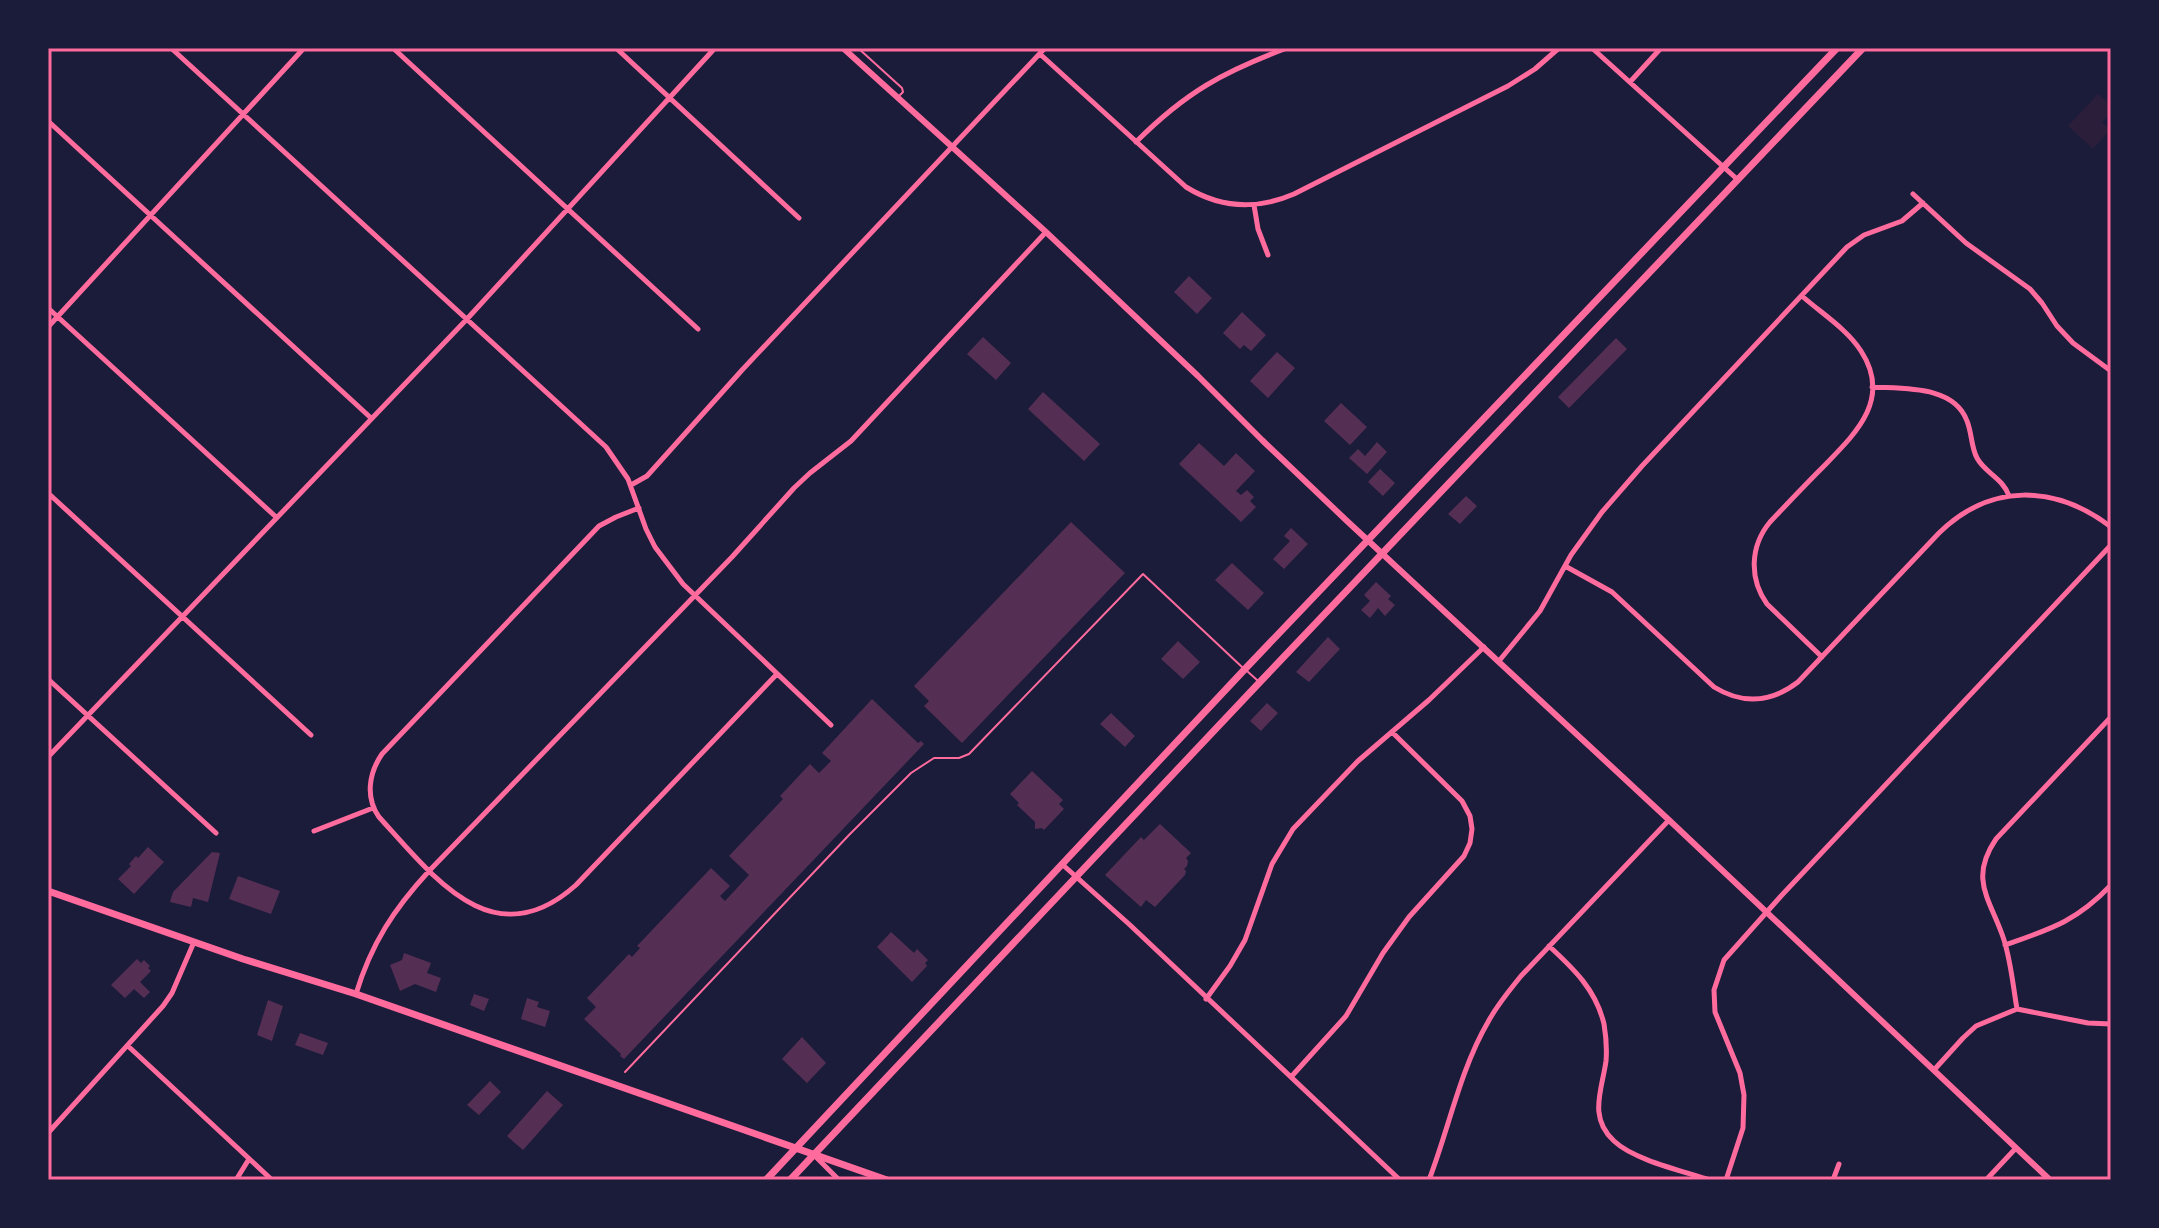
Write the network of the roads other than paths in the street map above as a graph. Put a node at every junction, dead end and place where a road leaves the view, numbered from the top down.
1 (171, 48) edge
2 (304, 48) edge
3 (393, 48) edge
4 (616, 48) edge
5 (715, 48) edge
6 (843, 48) edge
7 (858, 48) edge
8 (1045, 48) edge
9 (1287, 48) edge
10 (1559, 48) edge
11 (1592, 48) edge
12 (1661, 48) edge
13 (1837, 48) edge
14 (1863, 48) edge
15 (1040, 54) junction
16 (1630, 82) junction
17 (669, 97) junction
18 (897, 98) junction
19 (243, 114) junction
20 (48, 121) edge
21 (1136, 142) junction
22 (953, 148) junction
23 (1724, 165) junction
24 (1738, 180) junction
25 (1913, 194) dead end
26 (1923, 203) junction
27 (1254, 205) junction
28 (568, 208) junction
29 (150, 215) junction
30 (799, 218) dead end
31 (1046, 232) junction
32 (1268, 255) dead end
33 (1801, 296) junction
34 (48, 308) edge
35 (58, 317) junction
36 (467, 319) junction
37 (48, 327) edge
38 (698, 329) dead end
39 (2111, 371) edge
40 (1872, 387) junction
41 (371, 418) junction
42 (631, 485) junction
43 (48, 493) edge
44 (2009, 496) junction
45 (639, 508) junction
46 (276, 517) junction
47 (2111, 527) edge
48 (1369, 541) junction
49 (2111, 545) edge
50 (1382, 553) junction
51 (1565, 566) junction
52 (695, 595) junction
53 (182, 616) junction
54 (1484, 647) junction
55 (1822, 657) junction
56 (1499, 661) junction
57 (1245, 669) junction
58 (777, 674) junction
59 (48, 679) edge
60 (1259, 683) junction
61 (87, 716) junction
62 (2111, 717) edge
63 (831, 725) dead end
64 (1392, 732) junction
65 (311, 735) dead end
66 (48, 757) edge
67 (373, 808) junction
68 (1669, 820) junction
69 (314, 831) dead end
70 (216, 833) dead end
71 (1063, 865) junction
72 (429, 871) junction
73 (1077, 876) junction
74 (2111, 885) edge
75 (48, 891) edge
76 (1766, 912) junction
77 (194, 942) junction
78 (2005, 945) junction
79 (1549, 946) junction
80 (356, 994) junction
81 (1206, 999) junction
82 (2017, 1009) junction
83 (2111, 1024) edge
84 (128, 1046) junction
85 (1934, 1070) junction
86 (625, 1072) dead end
87 (1291, 1077) junction
88 (48, 1133) edge
89 (796, 1148) junction
90 (2016, 1148) junction
91 (814, 1155) junction
92 (249, 1159) junction
93 (1839, 1164) dead end
94 (236, 1180) edge
95 (272, 1180) edge
96 (766, 1180) edge
97 (790, 1180) edge
98 (839, 1180) edge
99 (887, 1180) edge
100 (1400, 1180) edge
101 (1429, 1180) edge
102 (1710, 1180) edge
103 (1726, 1180) edge
104 (1833, 1180) edge
105 (1986, 1180) edge
106 (2050, 1180) edge

1 - 19 street
2 - 19 street
3 - 28 street
4 - 17 street
5 - 17 street
6 - 18 street
7 - 18 lane
8 - 15 street
9 - 21 street
10 - 27 street
11 - 16 street
12 - 16 street
13 - 23 main road
14 - 24 main road
15 - 21 street
15 - 22 street
16 - 23 street
17 - 28 street
17 - 30 street
18 - 22 street
19 - 29 street
19 - 36 street
20 - 29 street
21 - 27 street
22 - 31 street
22 - 42 street
23 - 24 street
23 - 48 main road
24 - 50 main road
25 - 26 street
26 - 33 street
26 - 39 street
27 - 32 street
28 - 36 street
28 - 38 street
29 - 35 street
29 - 41 street
31 - 48 street
31 - 52 street
33 - 40 street
33 - 51 street
34 - 35 street
35 - 37 street
35 - 46 street
36 - 41 street
36 - 42 street
40 - 44 street
40 - 55 street
41 - 46 street
42 - 45 street
43 - 53 street
44 - 47 street
44 - 55 street
45 - 52 street
45 - 67 street
46 - 53 street
48 - 50 street
48 - 57 main road
49 - 76 street
50 - 54 street
50 - 60 main road
51 - 55 street
51 - 56 street
52 - 58 street
52 - 72 street
53 - 61 street
53 - 65 street
54 - 56 street
54 - 64 street
56 - 68 street
57 - 60 lane
57 - 71 main road
57 - 86 lane
58 - 63 street
58 - 72 street
59 - 61 street
60 - 73 main road
61 - 66 street
61 - 70 street
62 - 78 street
64 - 81 street
64 - 87 street
67 - 69 street
67 - 72 street
68 - 76 street
68 - 79 street
71 - 73 street
71 - 89 main road
72 - 80 street
73 - 81 street
73 - 91 main road
74 - 78 street
75 - 77 main road
76 - 85 street
76 - 103 street
77 - 80 main road
77 - 84 street
78 - 82 street
79 - 101 street
79 - 102 street
80 - 89 main road
81 - 87 street
82 - 83 street
82 - 85 street
84 - 88 street
84 - 92 street
85 - 90 street
87 - 100 street
89 - 91 main road
89 - 96 main road
90 - 105 street
90 - 106 street
91 - 97 main road
91 - 98 street
91 - 99 main road
92 - 94 street
92 - 95 street
93 - 104 street

